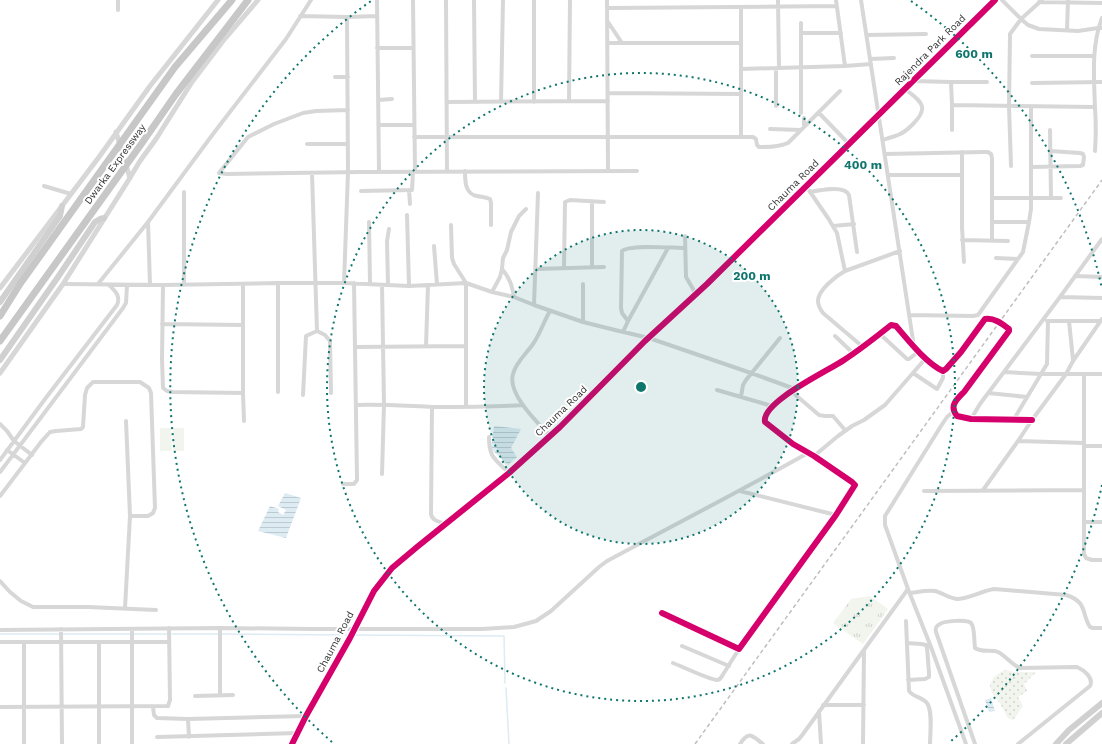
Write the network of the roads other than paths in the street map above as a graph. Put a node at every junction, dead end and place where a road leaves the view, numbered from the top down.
1 (118, 0) edge
2 (218, 0) edge
3 (232, 0) edge
4 (248, 0) edge
5 (258, 0) edge
6 (311, 0) edge
7 (377, 0) edge
8 (413, 0) edge
9 (446, 0) edge
10 (474, 0) edge
11 (503, 0) edge
12 (534, 0) edge
13 (570, 0) edge
14 (607, 0) edge
15 (778, 0) edge
16 (836, 0) edge
17 (861, 0) edge
18 (995, 0) edge
19 (1002, 0) edge
20 (1039, 1) edge
21 (1068, 1) edge
22 (1102, 3) edge
23 (837, 6) junction
24 (741, 7) junction
25 (778, 7) junction
26 (607, 8) junction
27 (118, 10) dead end
28 (300, 16) junction
29 (377, 16) junction
30 (347, 17) junction
31 (1102, 18) edge
32 (1021, 19) junction
33 (607, 21) junction
34 (801, 23) dead end
35 (1100, 28) edge
36 (1068, 30) junction
37 (801, 33) junction
38 (841, 33) junction
39 (926, 34) dead end
40 (867, 36) junction
41 (608, 43) junction
42 (622, 43) junction
43 (741, 43) junction
44 (378, 48) junction
45 (413, 48) junction
46 (1032, 56) dead end
47 (1094, 56) junction
48 (894, 58) dead end
49 (870, 59) junction
50 (871, 64) junction
51 (845, 66) junction
52 (777, 68) junction
53 (802, 68) junction
54 (741, 69) junction
55 (335, 77) dead end
56 (348, 77) junction
57 (913, 81) junction
58 (951, 82) junction
59 (987, 82) dead end
60 (1094, 82) junction
61 (1102, 82) edge
62 (1032, 83) dead end
63 (905, 89) junction
64 (840, 91) dead end
65 (608, 93) junction
66 (741, 94) junction
67 (392, 99) dead end
68 (378, 100) junction
69 (608, 101) junction
70 (447, 102) junction
71 (475, 102) junction
72 (501, 102) junction
73 (534, 102) junction
74 (569, 102) junction
75 (952, 105) junction
76 (776, 106) dead end
77 (1009, 106) junction
78 (1031, 107) junction
79 (1095, 107) junction
80 (348, 110) junction
81 (801, 113) dead end
82 (819, 113) junction
83 (879, 115) junction
84 (804, 118) dead end
85 (379, 125) junction
86 (414, 125) junction
87 (803, 128) junction
88 (770, 129) dead end
89 (952, 130) dead end
90 (1050, 130) dead end
91 (116, 132) junction
92 (414, 137) junction
93 (447, 137) junction
94 (608, 137) junction
95 (741, 137) junction
96 (883, 140) junction
97 (307, 144) dead end
98 (348, 144) junction
99 (849, 144) junction
100 (1050, 151) junction
101 (1095, 151) dead end
102 (962, 152) junction
103 (885, 154) junction
104 (1011, 166) dead end
105 (1031, 167) junction
106 (1050, 167) junction
107 (608, 171) junction
108 (637, 171) dead end
109 (348, 172) junction
110 (380, 172) junction
111 (414, 172) junction
112 (447, 172) junction
113 (465, 172) junction
114 (312, 173) junction
115 (888, 175) junction
116 (962, 175) junction
117 (130, 178) junction
118 (44, 186) dead end
119 (806, 186) junction
120 (410, 190) junction
121 (361, 191) dead end
122 (184, 192) dead end
123 (810, 192) junction
124 (538, 193) dead end
125 (71, 194) junction
126 (992, 198) junction
127 (1030, 198) junction
128 (1051, 198) junction
129 (1061, 198) dead end
130 (592, 201) junction
131 (604, 202) dead end
132 (410, 204) dead end
133 (62, 206) junction
134 (526, 208) dead end
135 (407, 215) dead end
136 (104, 218) junction
137 (148, 222) junction
138 (369, 222) dead end
139 (992, 222) junction
140 (1029, 222) junction
141 (854, 224) junction
142 (491, 225) dead end
143 (451, 226) dead end
144 (833, 226) junction
145 (389, 229) dead end
146 (685, 236) dead end
147 (1102, 239) edge
148 (962, 240) junction
149 (992, 240) junction
150 (1008, 241) dead end
151 (434, 246) dead end
152 (668, 248) junction
153 (685, 248) junction
154 (900, 251) junction
155 (858, 252) dead end
156 (996, 258) dead end
157 (1018, 259) junction
158 (964, 262) dead end
159 (592, 267) junction
160 (604, 267) dead end
161 (564, 268) junction
162 (502, 269) junction
163 (535, 269) junction
164 (845, 271) junction
165 (1076, 276) junction
166 (1102, 276) edge
167 (278, 283) junction
168 (315, 283) junction
169 (344, 283) junction
170 (354, 283) junction
171 (466, 283) junction
172 (63, 284) junction
173 (98, 284) junction
174 (184, 284) junction
175 (243, 284) junction
176 (370, 284) junction
177 (437, 284) junction
178 (584, 284) dead end
179 (109, 285) junction
180 (127, 285) junction
181 (150, 285) junction
182 (163, 285) junction
183 (382, 285) junction
184 (388, 285) junction
185 (428, 285) junction
186 (409, 286) junction
187 (0, 288) edge
188 (492, 292) junction
189 (696, 294) junction
190 (118, 296) junction
191 (127, 296) junction
192 (514, 297) junction
193 (1060, 297) junction
194 (1102, 298) edge
195 (0, 302) edge
196 (534, 306) junction
197 (550, 311) junction
198 (909, 315) junction
199 (0, 316) edge
200 (994, 319) dead end
201 (1043, 320) junction
202 (1102, 320) edge
203 (628, 321) junction
204 (1048, 321) junction
205 (1069, 321) junction
206 (583, 322) junction
207 (162, 324) junction
208 (243, 325) junction
209 (1006, 327) dead end
210 (317, 331) junction
211 (623, 332) junction
212 (880, 334) junction
213 (835, 336) dead end
214 (649, 338) junction
215 (780, 338) dead end
216 (0, 341) edge
217 (426, 346) junction
218 (466, 346) junction
219 (382, 347) junction
220 (863, 347) junction
221 (355, 348) junction
222 (914, 348) junction
223 (918, 352) junction
224 (854, 354) junction
225 (926, 358) junction
226 (0, 360) edge
227 (1073, 361) junction
228 (943, 371) junction
229 (1004, 372) junction
230 (751, 373) junction
231 (913, 373) junction
232 (0, 374) edge
233 (1041, 374) junction
234 (1066, 374) junction
235 (1084, 374) junction
236 (1102, 374) edge
237 (716, 390) dead end
238 (793, 390) junction
239 (278, 392) dead end
240 (243, 393) junction
241 (331, 393) dead end
242 (988, 394) junction
243 (303, 395) dead end
244 (741, 397) junction
245 (1027, 397) junction
246 (384, 404) junction
247 (356, 405) junction
248 (523, 405) junction
249 (466, 406) junction
250 (772, 406) junction
251 (432, 407) junction
252 (954, 411) junction
253 (971, 419) junction
254 (1014, 419) junction
255 (1032, 420) junction
256 (126, 421) dead end
257 (244, 421) dead end
258 (0, 424) edge
259 (845, 430) junction
260 (550, 436) junction
261 (489, 437) dead end
262 (14, 441) junction
263 (1018, 441) junction
264 (1084, 444) junction
265 (20, 446) junction
266 (1102, 446) edge
267 (7, 450) junction
268 (808, 453) junction
269 (14, 454) junction
270 (32, 454) junction
271 (814, 456) junction
272 (0, 460) edge
273 (25, 463) junction
274 (0, 472) edge
275 (509, 473) junction
276 (382, 474) dead end
277 (343, 484) dead end
278 (983, 490) junction
279 (1084, 490) junction
280 (740, 491) junction
281 (924, 491) dead end
282 (0, 496) edge
283 (836, 515) junction
284 (130, 516) junction
285 (1084, 522) junction
286 (1102, 522) edge
287 (446, 524) junction
288 (1102, 560) edge
289 (0, 582) edge
290 (909, 591) junction
291 (125, 608) junction
292 (156, 610) dead end
293 (662, 613) dead end
294 (906, 621) dead end
295 (169, 628) junction
296 (220, 628) junction
297 (1102, 628) edge
298 (132, 629) junction
299 (0, 630) edge
300 (353, 630) junction
301 (62, 632) junction
302 (0, 642) edge
303 (24, 642) junction
304 (62, 642) junction
305 (99, 642) junction
306 (132, 642) junction
307 (169, 642) junction
308 (907, 643) junction
309 (682, 646) dead end
310 (739, 649) junction
311 (864, 650) junction
312 (673, 663) dead end
313 (729, 666) junction
314 (908, 680) junction
315 (220, 695) junction
316 (233, 695) dead end
317 (195, 696) dead end
318 (1102, 703) edge
319 (823, 705) junction
320 (864, 705) junction
321 (0, 706) edge
322 (24, 706) junction
323 (62, 706) junction
324 (99, 706) junction
325 (132, 706) junction
326 (153, 706) junction
327 (819, 710) junction
328 (1102, 713) edge
329 (306, 716) junction
330 (188, 718) junction
331 (298, 733) junction
332 (157, 737) dead end
333 (189, 737) junction
334 (1070, 743) edge
335 (24, 744) edge
336 (62, 744) edge
337 (99, 744) edge
338 (132, 744) edge
339 (292, 744) edge
340 (740, 744) edge
341 (763, 744) edge
342 (792, 744) edge
343 (821, 744) edge
344 (864, 744) edge
345 (930, 744) edge
346 (966, 744) edge
347 (975, 744) edge
348 (1018, 744) edge
349 (1056, 744) edge

1 - 27 street
2 - 91 street
3 - 199 highway, Dwarka Expressway, bridge
4 - 216 highway, Dwarka Expressway, bridge
5 - 117 street
6 - 28 street
7 - 29 street
8 - 45 street
9 - 70 street
10 - 71 street
11 - 72 street
12 - 73 street
13 - 74 street
14 - 26 street
15 - 25 street
16 - 23 street
17 - 40 street
18 - 57 street, Rajendra Park Road
19 - 32 street
20 - 21 street
20 - 32 street
21 - 22 street
21 - 36 street
23 - 25 street
23 - 38 street
24 - 25 street
24 - 26 street
24 - 43 street
25 - 52 street
26 - 33 street
28 - 30 street
28 - 137 street
29 - 30 street
29 - 44 street
30 - 56 street
31 - 35 street
32 - 36 street
32 - 77 street
33 - 41 street
33 - 42 street
34 - 37 street
35 - 36 street
35 - 47 street
37 - 38 street
37 - 53 street
38 - 51 street
39 - 40 street
40 - 49 street
41 - 42 street
41 - 65 street
42 - 43 street
43 - 54 street
44 - 45 street
44 - 68 street
45 - 86 street
46 - 47 street
47 - 60 street
48 - 49 street
49 - 50 street
50 - 51 street
50 - 83 street
51 - 53 street
52 - 53 street
52 - 54 street
52 - 76 street
53 - 81 street
54 - 66 street
55 - 56 street
56 - 80 street
57 - 58 street
57 - 63 street, Rajendra Park Road
58 - 59 street
58 - 75 street
60 - 61 street
60 - 62 street
60 - 79 street
63 - 83 street, Rajendra Park Road
63 - 96 street
64 - 82 street
65 - 66 street
65 - 69 street
66 - 95 street
67 - 68 street
68 - 85 street
69 - 74 street
69 - 94 street
70 - 71 street
70 - 93 street
71 - 72 street
72 - 73 street
73 - 74 street
75 - 77 street
75 - 89 street
77 - 78 street
77 - 104 street
78 - 79 street
78 - 105 street
79 - 101 street
80 - 98 street
80 - 114 street
82 - 87 street
82 - 99 street
83 - 96 street
83 - 99 street, Chauma Road
84 - 87 street
85 - 86 street
85 - 110 street
86 - 92 street
87 - 88 street
87 - 95 street
90 - 100 street
91 - 117 street
91 - 125 street
92 - 93 street
92 - 111 street
93 - 94 street
93 - 112 street
94 - 95 street
94 - 107 street
96 - 103 street
97 - 98 street
98 - 109 street
99 - 119 street, Chauma Road
100 - 106 street
100 - 106 street
102 - 103 street
102 - 116 street
102 - 126 street
103 - 115 street
105 - 106 street
105 - 127 street
106 - 128 street
107 - 108 street
107 - 113 street
109 - 110 street
109 - 114 street
109 - 169 street
110 - 111 street
111 - 112 street
111 - 120 street
112 - 113 street
113 - 142 street
114 - 168 street
115 - 116 street
115 - 154 street
116 - 148 street
117 - 136 street
118 - 125 street
119 - 123 street
119 - 189 street, Chauma Road
120 - 121 street
120 - 132 street
122 - 174 street
123 - 141 street
123 - 144 street
124 - 163 street
125 - 133 street
126 - 127 street
126 - 139 street
127 - 128 street
127 - 140 street
128 - 129 street
130 - 131 street
130 - 159 street
130 - 161 street
133 - 187 street
133 - 195 main road
134 - 162 street
135 - 186 street
136 - 172 street
136 - 226 main road
137 - 173 street
137 - 181 street
138 - 176 street
139 - 140 street
139 - 149 street
140 - 157 street
141 - 144 street
141 - 155 street
143 - 171 street
144 - 164 street
145 - 184 street
146 - 153 street
147 - 165 street
148 - 149 street
148 - 158 street
149 - 150 street
151 - 177 street
152 - 153 street
152 - 203 street
152 - 203 street
153 - 189 street
154 - 164 street
154 - 198 street
156 - 157 street
157 - 198 street
159 - 160 street
159 - 161 street
161 - 163 street
162 - 188 street
162 - 192 street
163 - 196 street
164 - 220 street
165 - 166 street
165 - 193 street
167 - 168 street
167 - 175 street
167 - 239 street
168 - 169 street
168 - 210 street
169 - 170 street
170 - 176 street
170 - 221 street
171 - 177 street
171 - 188 street
171 - 218 street
172 - 173 street
172 - 232 street
173 - 179 street
174 - 175 street
174 - 182 street
175 - 208 street
176 - 183 street
177 - 185 street
178 - 206 street
179 - 180 street
179 - 190 street
180 - 181 street
180 - 191 street
181 - 182 street
182 - 207 street
183 - 184 street
183 - 219 street
184 - 186 street
185 - 186 street
185 - 217 street
188 - 192 street
189 - 214 street, Chauma Road
190 - 191 street
190 - 262 street
191 - 265 street
192 - 196 street
193 - 194 street
193 - 201 street
196 - 197 street
197 - 206 street
197 - 248 street
198 - 222 street
200 - 228 street
201 - 204 street
201 - 229 street
202 - 205 street
202 - 227 street
203 - 211 street
204 - 205 street
204 - 233 street
205 - 227 street
206 - 211 street
207 - 208 street
207 - 240 street
208 - 240 street
209 - 252 street
210 - 241 street
210 - 243 street
211 - 214 street
212 - 220 street
212 - 222 street
212 - 223 street
213 - 224 street
214 - 230 street
214 - 260 street, Chauma Road
215 - 230 street
217 - 218 street
217 - 219 street
218 - 249 street
219 - 221 street
219 - 246 street
220 - 224 street
221 - 247 street
222 - 223 street
223 - 225 street
224 - 238 street
225 - 228 street
225 - 231 street
227 - 234 street
228 - 231 street
229 - 233 street
229 - 242 street
230 - 238 street
230 - 244 street
231 - 259 street
233 - 234 street
233 - 245 street
234 - 235 street
234 - 255 street
235 - 236 street
235 - 264 street
237 - 244 street
238 - 250 street
238 - 259 street
240 - 257 street
242 - 245 street
242 - 253 street
244 - 250 street
245 - 254 street
246 - 247 street
246 - 251 street
246 - 276 street
247 - 277 street
248 - 249 street
248 - 260 street
249 - 251 street
250 - 268 street
251 - 287 street
252 - 253 street
252 - 290 street
253 - 254 street
254 - 255 street
255 - 263 street
256 - 284 street
258 - 262 street
259 - 271 street
260 - 275 street, Chauma Road
261 - 275 street
262 - 265 street
262 - 267 street
263 - 264 street
263 - 278 street
264 - 266 street
264 - 279 street
265 - 269 street
265 - 270 street
267 - 269 street
267 - 272 street
268 - 271 street
268 - 280 street
269 - 273 street
269 - 274 street
270 - 273 street
270 - 284 street
271 - 283 street
273 - 282 street
275 - 287 street, Chauma Road
278 - 279 street
278 - 281 street
279 - 285 street
280 - 283 street
280 - 300 street
283 - 310 street
284 - 291 street
285 - 286 street
285 - 288 street
287 - 300 street, Chauma Road
289 - 291 street
290 - 297 street
290 - 311 street
290 - 346 street
291 - 292 street
293 - 310 street
294 - 308 street
295 - 296 street
295 - 298 street
295 - 307 street
296 - 300 street
296 - 315 street
298 - 301 street
298 - 306 street
299 - 301 street
300 - 329 street, Chauma Road
301 - 304 street
302 - 303 street
303 - 304 street
303 - 322 street
304 - 305 street
304 - 323 street
305 - 306 street
305 - 324 street
306 - 307 street
306 - 325 street
307 - 326 street
308 - 314 street
308 - 314 street
309 - 313 street
310 - 313 street
311 - 319 street
311 - 320 street
312 - 313 street
314 - 345 street
315 - 316 street
315 - 317 street
318 - 349 main road
319 - 320 street
319 - 327 street
320 - 344 street
321 - 322 street
322 - 323 street
322 - 335 street
323 - 324 street
323 - 336 street
324 - 325 street
324 - 337 street
325 - 326 street
325 - 338 street
326 - 330 street
327 - 342 street
327 - 343 street
328 - 334 main road
329 - 330 street
329 - 331 street, Chauma Road
330 - 333 street
331 - 333 street
331 - 339 street, Chauma Road
332 - 333 street
340 - 341 street
347 - 348 street

